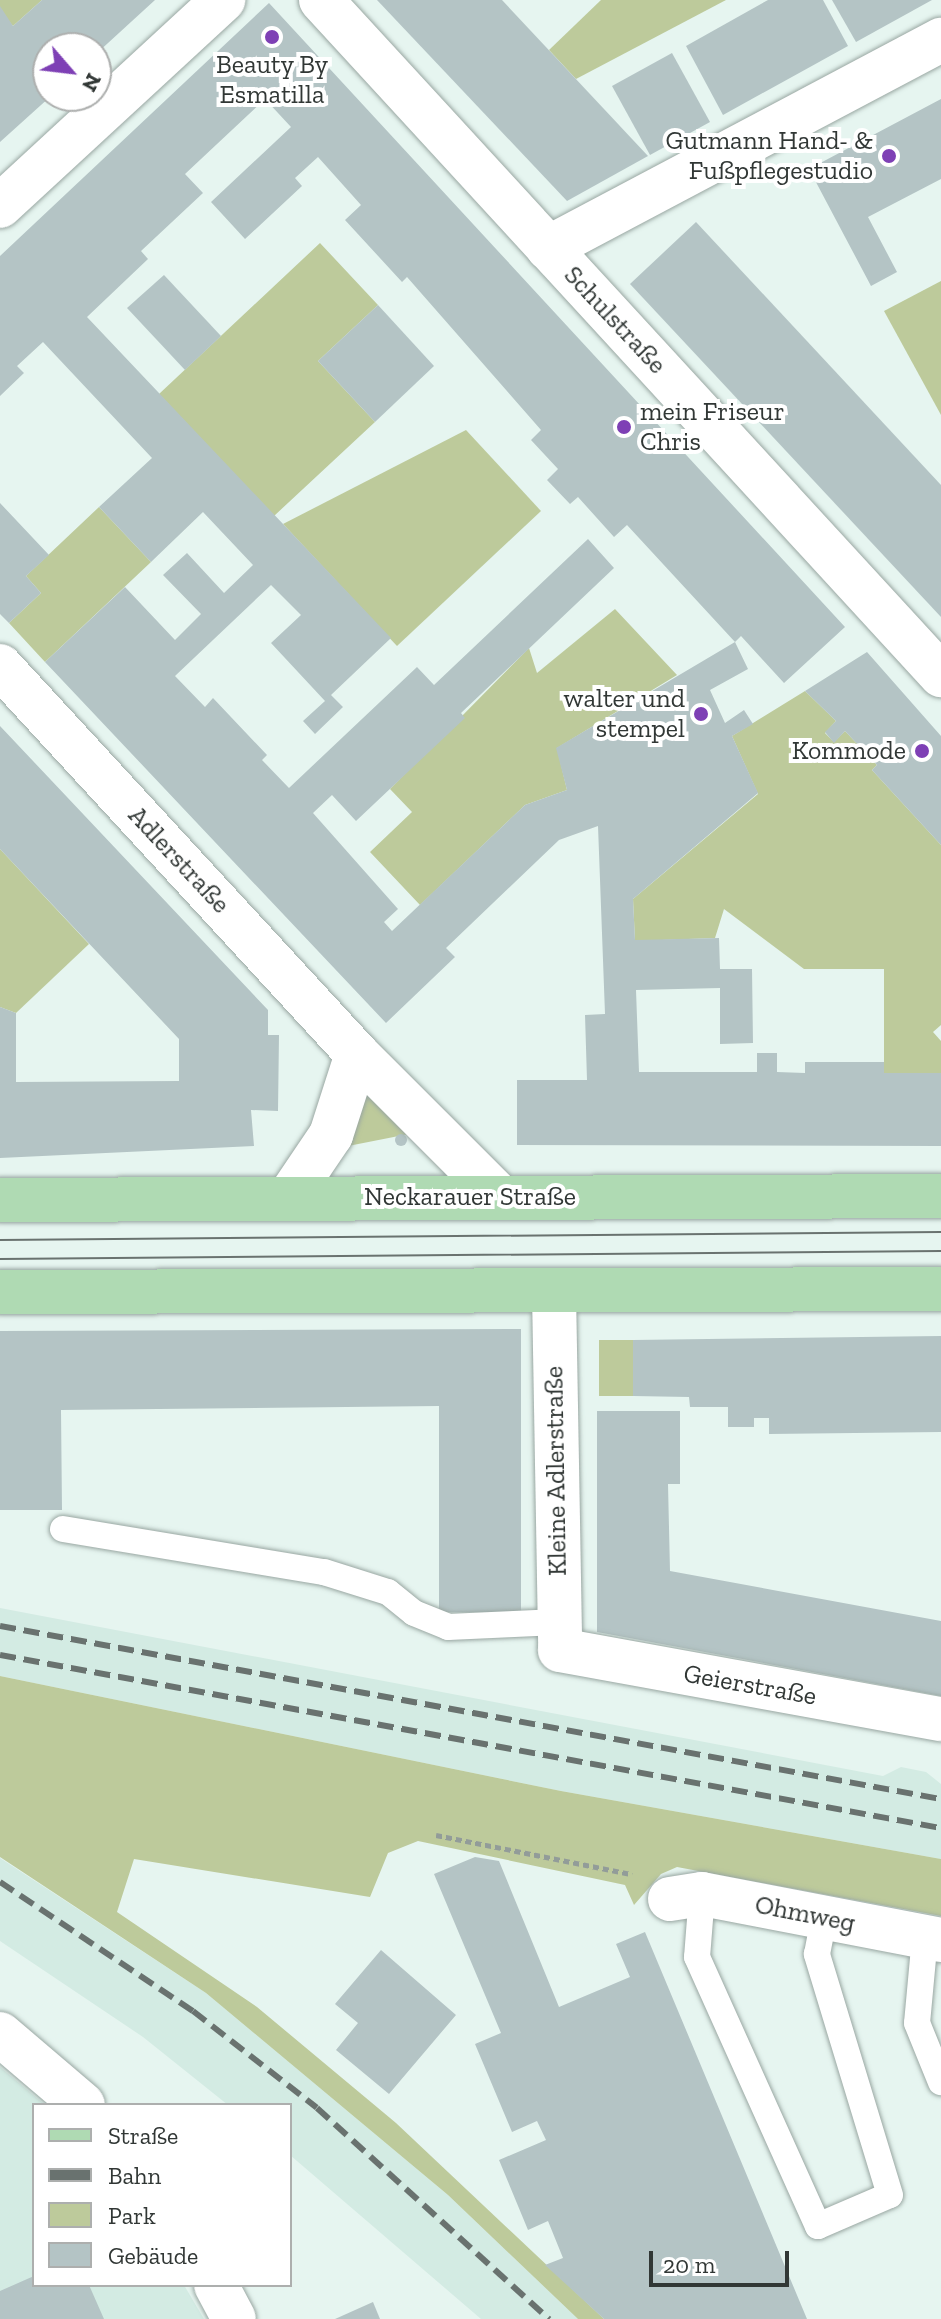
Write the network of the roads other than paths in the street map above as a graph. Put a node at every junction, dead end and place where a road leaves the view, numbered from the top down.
1 (223, 0) edge
2 (321, 0) edge
3 (941, 40) edge
4 (0, 206) edge
5 (548, 248) junction
6 (0, 666) edge
7 (941, 675) edge
8 (357, 1054) junction
9 (941, 1196) edge
10 (289, 1197) junction
11 (500, 1197) junction
12 (0, 1200) edge
13 (941, 1289) edge
14 (0, 1292) edge
15 (554, 1292) junction
16 (63, 1529) dead end
17 (559, 1636) junction
18 (941, 1719) edge
19 (686, 1896) joint
20 (824, 1918) junction
21 (933, 1938) edge
22 (0, 2034) edge
23 (941, 2082) edge
24 (81, 2103) edge
25 (217, 2287) edge
26 (234, 2319) edge

1 - 4 street
2 - 5 street, Schulstraße
3 - 5 street
5 - 7 street, Schulstraße
6 - 8 street, Adlerstraße
8 - 10 street
8 - 11 street, Adlerstraße
9 - 11 main road, Neckarauer Straße
10 - 11 main road, Neckarauer Straße
10 - 12 main road, Neckarauer Straße
13 - 15 main road
14 - 15 main road
15 - 17 street, Kleine Adlerstraße
16 - 17 lane
17 - 18 street, Geierstraße
19 - 20 street, Ohmweg
19 - 20 lane
20 - 21 street, Ohmweg
21 - 23 lane
22 - 24 street
25 - 26 street

